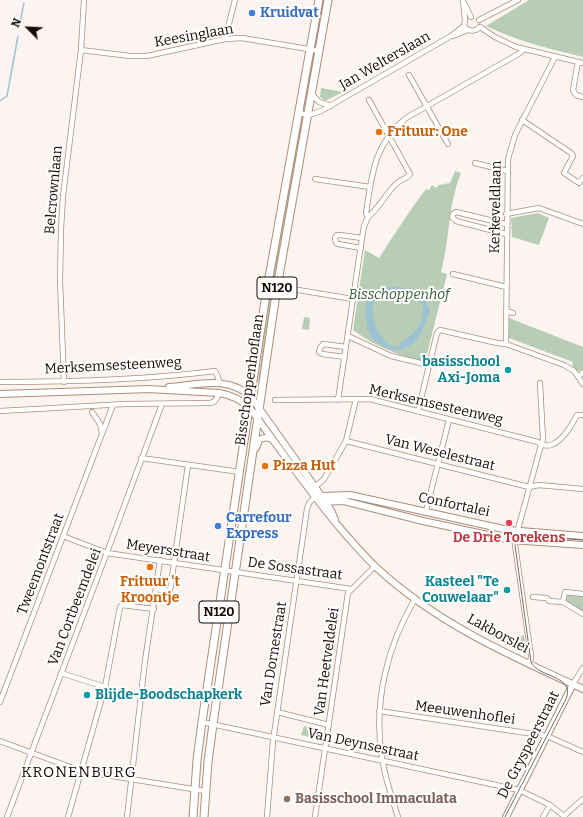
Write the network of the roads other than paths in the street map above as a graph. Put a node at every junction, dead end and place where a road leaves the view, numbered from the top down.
1 (84, 0) edge
2 (235, 0) edge
3 (319, 0) edge
4 (328, 0) edge
5 (518, 0) edge
6 (471, 17) junction
7 (465, 20) junction
8 (480, 20) junction
9 (480, 27) junction
10 (466, 28) junction
11 (225, 39) junction
12 (524, 49) junction
13 (81, 50) junction
14 (310, 50) junction
15 (320, 51) junction
16 (555, 57) junction
17 (581, 62) edge
18 (409, 75) dead end
19 (312, 94) junction
20 (583, 97) edge
21 (369, 100) dead end
22 (331, 106) junction
23 (427, 106) junction
24 (298, 113) junction
25 (308, 115) junction
26 (522, 120) junction
27 (389, 136) junction
28 (448, 144) dead end
29 (475, 163) dead end
30 (507, 171) junction
31 (583, 178) edge
32 (315, 179) dead end
33 (581, 185) edge
34 (370, 187) junction
35 (506, 214) junction
36 (368, 217) junction
37 (506, 224) junction
38 (583, 224) edge
39 (506, 234) junction
40 (362, 238) junction
41 (360, 248) junction
42 (453, 274) dead end
43 (506, 287) junction
44 (292, 290) dead end
45 (353, 299) junction
46 (506, 311) junction
47 (514, 313) dead end
48 (348, 336) junction
49 (506, 344) junction
50 (346, 347) junction
51 (345, 357) junction
52 (429, 365) junction
53 (583, 372) edge
54 (579, 376) junction
55 (0, 382) edge
56 (64, 382) junction
57 (219, 383) junction
58 (540, 383) dead end
59 (583, 384) edge
60 (148, 389) junction
61 (219, 393) junction
62 (0, 394) edge
63 (251, 398) junction
64 (356, 399) junction
65 (275, 400) dead end
66 (338, 400) junction
67 (162, 404) junction
68 (113, 405) junction
69 (249, 407) junction
70 (259, 410) junction
71 (0, 411) edge
72 (418, 411) junction
73 (92, 412) dead end
74 (583, 415) edge
75 (258, 418) junction
76 (449, 420) junction
77 (102, 433) junction
78 (272, 440) junction
79 (346, 441) junction
80 (541, 445) junction
81 (287, 448) junction
82 (281, 452) junction
83 (252, 454) junction
84 (141, 458) junction
85 (438, 464) junction
86 (188, 465) junction
87 (240, 472) junction
88 (315, 487) junction
89 (530, 487) junction
90 (583, 489) edge
91 (344, 498) junction
92 (320, 499) junction
93 (426, 511) junction
94 (518, 530) junction
95 (63, 536) junction
96 (583, 536) edge
97 (516, 540) junction
98 (583, 544) edge
99 (107, 553) junction
100 (160, 560) junction
101 (173, 562) junction
102 (374, 567) junction
103 (225, 570) junction
104 (236, 572) junction
105 (297, 581) junction
106 (156, 589) junction
107 (351, 589) junction
108 (583, 594) edge
109 (533, 597) dead end
110 (414, 601) junction
111 (563, 602) junction
112 (154, 609) junction
113 (583, 614) edge
114 (530, 664) junction
115 (583, 668) edge
116 (61, 673) junction
117 (574, 684) junction
118 (105, 687) junction
119 (583, 688) edge
120 (0, 702) edge
121 (379, 711) junction
122 (277, 712) junction
123 (202, 722) junction
124 (213, 724) junction
125 (329, 724) junction
126 (273, 736) junction
127 (548, 736) junction
128 (0, 741) edge
129 (326, 748) junction
130 (31, 752) junction
131 (583, 752) edge
132 (382, 760) junction
133 (81, 771) junction
134 (132, 780) junction
135 (195, 790) junction
136 (520, 790) junction
137 (205, 791) junction
138 (583, 799) edge
139 (550, 805) junction
140 (565, 816) edge
141 (6, 817) edge
142 (68, 817) edge
143 (128, 817) edge
144 (193, 817) edge
145 (204, 817) edge
146 (267, 817) edge
147 (315, 817) edge
148 (396, 817) edge
149 (506, 817) edge
150 (543, 817) edge

1 - 13 street, Belcrownlaan
2 - 11 street
3 - 14 main road, Bisschoppenhoflaan / N120
4 - 15 main road, Bisschoppenhoflaan / N120
5 - 8 street
6 - 7 street
6 - 7 street
6 - 8 street
7 - 10 street
8 - 9 street
9 - 10 street
9 - 12 street
10 - 22 street, Jan Welterslaan
11 - 13 street, Keesinglaan
11 - 14 street, Keesinglaan
12 - 16 street
12 - 23 street
13 - 56 street, Belcrownlaan
14 - 15 street
14 - 24 main road, Bisschoppenhoflaan / N120
15 - 19 main road, Bisschoppenhoflaan / N120
16 - 17 street
16 - 26 street, Kerkeveldlaan
17 - 20 street
18 - 23 street
19 - 22 street, Jan Welterslaan
19 - 25 main road, Bisschoppenhoflaan / N120
21 - 27 street
22 - 25 street, Jan Welterslaan
23 - 27 street
23 - 28 street
24 - 25 street
24 - 63 main road, Bisschoppenhoflaan / N120
25 - 70 main road, Bisschoppenhoflaan / N120
26 - 30 street, Kerkeveldlaan
26 - 33 street
27 - 34 street
27 - 36 street
29 - 30 street
30 - 35 street, Kerkeveldlaan
31 - 33 street
32 - 34 street
34 - 36 street
35 - 37 street, Kerkeveldlaan
35 - 38 street
36 - 40 street
37 - 39 street, Kerkeveldlaan
37 - 39 street
39 - 43 street, Kerkeveldlaan
40 - 41 street
40 - 41 street
41 - 45 street
42 - 43 street
43 - 46 street, Kerkeveldlaan
44 - 45 street
45 - 48 street
46 - 47 street
46 - 49 street, Kerkeveldlaan
48 - 50 street
48 - 52 street
49 - 52 street
49 - 54 street
50 - 51 street
50 - 51 street
51 - 66 street
52 - 72 street
53 - 54 street
54 - 59 street
55 - 56 street, Merksemsesteenweg
56 - 57 street, Merksemsesteenweg
57 - 60 street, Merksemsesteenweg
57 - 63 street, Merksemsesteenweg
58 - 80 street
60 - 61 street, Merksemsesteenweg
60 - 62 street, Merksemsesteenweg
61 - 67 street
61 - 69 street, Merksemsesteenweg
63 - 69 main road, Bisschoppenhoflaan / N120
63 - 70 street, Lakborslei
64 - 66 street, Merksemsesteenweg
64 - 72 street, Merksemsesteenweg
64 - 79 street
65 - 66 street, Merksemsesteenweg
67 - 68 street
67 - 84 street, Van Cortbeemdelei
68 - 71 street
68 - 77 street, Tweemontstraat
69 - 75 street, Merksemsesteenweg
69 - 87 main road, Bisschoppenhoflaan / N120
70 - 75 main road, Bisschoppenhoflaan / N120
70 - 81 street, Lakborslei
72 - 76 street, Merksemsesteenweg
73 - 77 street
74 - 80 street
75 - 78 street, Lakborslei
75 - 83 main road, Bisschoppenhoflaan / N120
76 - 80 street, Merksemsesteenweg
76 - 85 street
77 - 95 street, Tweemontstraat
78 - 82 street, Lakborslei
78 - 83 street
79 - 85 street, Van Weselestraat
79 - 88 street
80 - 89 street
81 - 82 street
81 - 88 street, Lakborslei
82 - 92 street, Lakborslei
83 - 104 main road, Bisschoppenhoflaan / N120
84 - 86 street
84 - 99 street, Van Cortbeemdelei
85 - 89 street, Van Weselestraat
85 - 93 street
86 - 87 street
86 - 101 street
87 - 103 main road, Bisschoppenhoflaan / N120
88 - 92 street, Lakborslei
89 - 90 street, Van Weselestraat
89 - 94 street
91 - 92 street, Confortalei
91 - 93 street, Confortalei
91 - 97 street, Confortalei
92 - 102 street, Lakborslei
92 - 105 street, Van Dornestraat
93 - 94 street, Confortalei
94 - 96 street, Confortalei
94 - 97 street
95 - 99 street, Meyersstraat
95 - 120 street, Tweemontstraat
97 - 98 street, Confortalei
97 - 114 street
99 - 100 street, Meyersstraat
99 - 116 street, Van Cortbeemdelei
100 - 101 street, Meyersstraat
100 - 106 street
101 - 103 street, Meyersstraat
101 - 106 street
102 - 107 street
102 - 110 street, Lakborslei
103 - 104 street
103 - 123 main road, Bisschoppenhoflaan / N120
104 - 105 street, De Sossastraat
104 - 124 main road, Bisschoppenhoflaan / N120
105 - 107 street, De Sossastraat
105 - 122 street, Van Dornestraat
106 - 112 street
107 - 125 street, Van Heetveldelei
108 - 111 street
109 - 111 street
110 - 114 street, Lakborslei
110 - 121 street
111 - 113 street
112 - 118 street
112 - 134 street
114 - 117 street, Lakborslei
115 - 117 street
116 - 118 street
116 - 130 street, Van Cortbeemdelei
117 - 119 street, Lakborslei
117 - 127 street, De Gryspeerstraat
118 - 133 street
121 - 127 street, Meeuwenhoflei
121 - 132 street
122 - 125 street, Van Deynsestraat
122 - 126 street, Van Dornestraat
123 - 124 street, Van Deynsestraat
123 - 135 main road, Bisschoppenhoflaan / N120
124 - 126 street, Van Deynsestraat
124 - 137 main road, Bisschoppenhoflaan / N120
125 - 129 street, Van Heetveldelei
126 - 129 street, Van Deynsestraat
126 - 146 street, Van Dornestraat
127 - 131 street, Meeuwenhoflei
127 - 136 street, De Gryspeerstraat
128 - 130 street
129 - 132 street, Van Deynsestraat
129 - 147 street, Van Heetveldelei
130 - 133 street
130 - 141 street, Van Cortbeemdelei
132 - 136 street, Van Deynsestraat
132 - 148 street
133 - 134 street
133 - 142 street
134 - 135 street
134 - 143 street
135 - 137 street
135 - 144 main road, Bisschoppenhoflaan / N120
136 - 139 street, Van Deynsestraat
136 - 149 street, De Gryspeerstraat
137 - 145 main road, Bisschoppenhoflaan / N120
138 - 140 street
139 - 140 street, Van Deynsestraat
139 - 150 street

